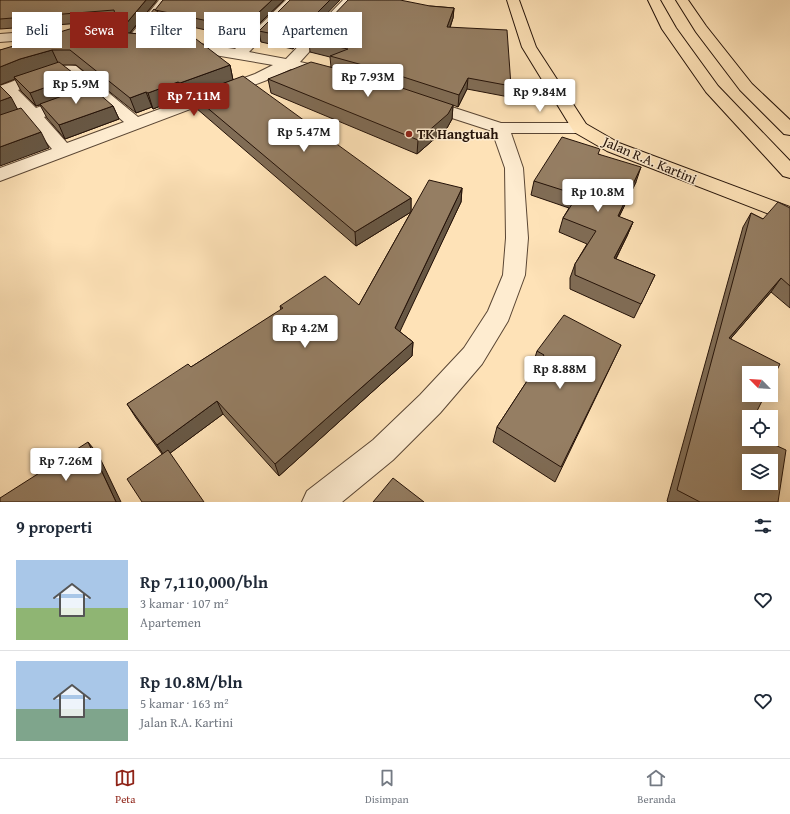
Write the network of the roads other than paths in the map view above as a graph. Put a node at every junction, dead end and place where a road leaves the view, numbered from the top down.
1 (166, 0) edge
2 (293, 0) edge
3 (350, 0) edge
4 (513, 0) edge
5 (654, 0) edge
6 (682, 0) edge
7 (70, 37) edge
8 (0, 38) edge
9 (128, 41) edge
10 (133, 41) junction
11 (136, 41) edge
12 (194, 48) edge
13 (238, 54) junction
14 (289, 64) junction
15 (345, 78) edge
16 (746, 87) junction
17 (712, 89) junction
18 (3, 90) edge
19 (97, 92) junction
20 (411, 98) edge
21 (33, 115) junction
22 (136, 124) junction
23 (0, 127) edge
24 (500, 128) junction
25 (580, 128) junction
26 (790, 130) edge
27 (64, 151) junction
28 (790, 172) edge
29 (0, 175) edge
30 (790, 215) edge
31 (318, 502) edge

1 - 10 street
2 - 13 street
3 - 14 street
4 - 25 main road, Jalan R.A. Kartini
5 - 17 main road
6 - 16 main road
7 - 8 street
9 - 10 street
10 - 11 street
12 - 13 street
13 - 14 street
14 - 15 street
14 - 22 street
16 - 17 main road
16 - 26 main road
17 - 28 main road
18 - 19 street
18 - 21 street
19 - 21 street
19 - 22 street
20 - 24 street
21 - 23 street
21 - 27 street
22 - 27 street
24 - 25 street
24 - 31 street
25 - 30 main road, Jalan R.A. Kartini
27 - 29 street

